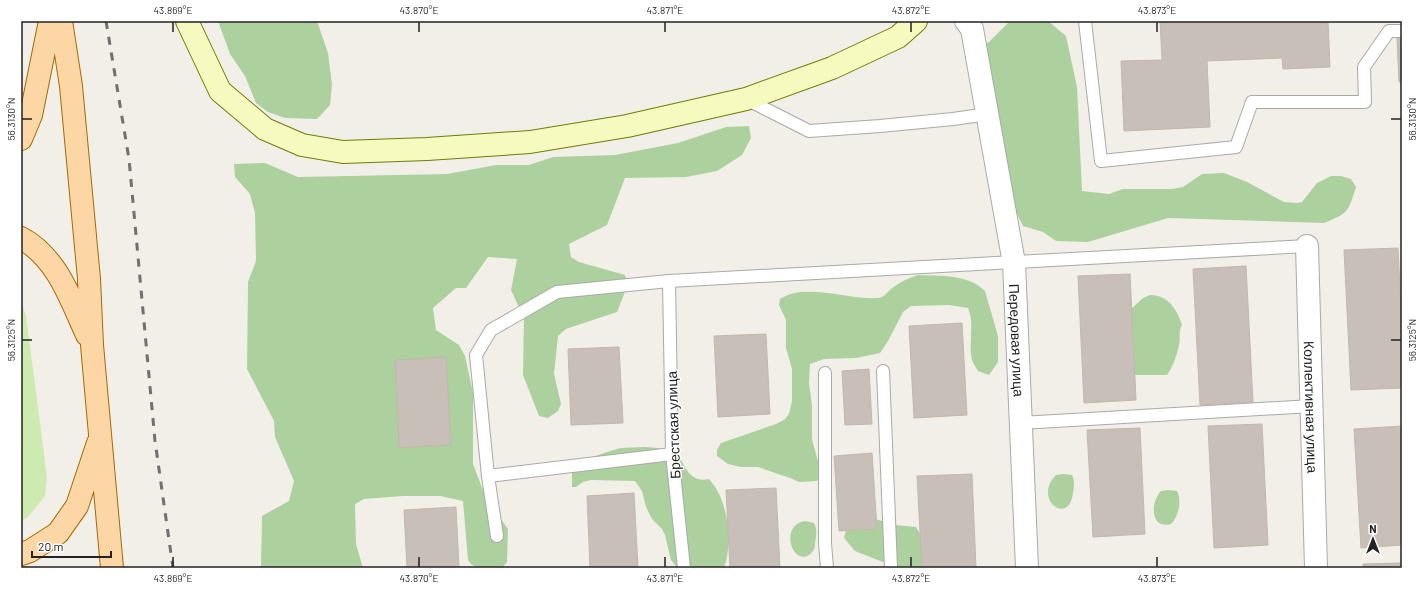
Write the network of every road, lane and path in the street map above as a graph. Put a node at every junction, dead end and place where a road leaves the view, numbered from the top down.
1 (50, 21) edge
2 (61, 21) edge
3 (187, 21) edge
4 (916, 21) edge
5 (966, 21) edge
6 (1085, 21) edge
7 (1402, 31) edge
8 (746, 99) junction
9 (988, 114) junction
10 (21, 139) edge
11 (21, 238) edge
12 (1307, 246) joint
13 (1014, 263) junction
14 (669, 281) junction
15 (92, 345) junction
16 (883, 372) dead end
17 (825, 373) dead end
18 (1312, 406) junction
19 (1021, 423) junction
20 (101, 434) junction
21 (672, 454) junction
22 (488, 476) junction
23 (497, 536) dead end
24 (21, 554) edge
25 (112, 568) edge
26 (684, 568) edge
27 (827, 568) edge
28 (891, 568) edge
29 (1027, 568) edge
30 (1316, 568) edge

1 - 10 main road
2 - 15 main road
3 - 8 main road
4 - 8 main road
5 - 9 street, Передовая улица
6 - 7 lane
8 - 9 lane
9 - 13 street, Передовая улица
11 - 15 main road
12 - 13 lane
12 - 18 street, Коллективная улица
13 - 14 lane
13 - 19 street, Передовая улица
14 - 21 lane, Брестская улица
14 - 22 lane
15 - 20 main road
16 - 28 lane
17 - 27 lane
18 - 19 lane
18 - 30 street, Коллективная улица
19 - 29 street, Передовая улица
20 - 24 main road
20 - 25 main road
21 - 22 lane
21 - 26 lane, Брестская улица
22 - 23 lane

